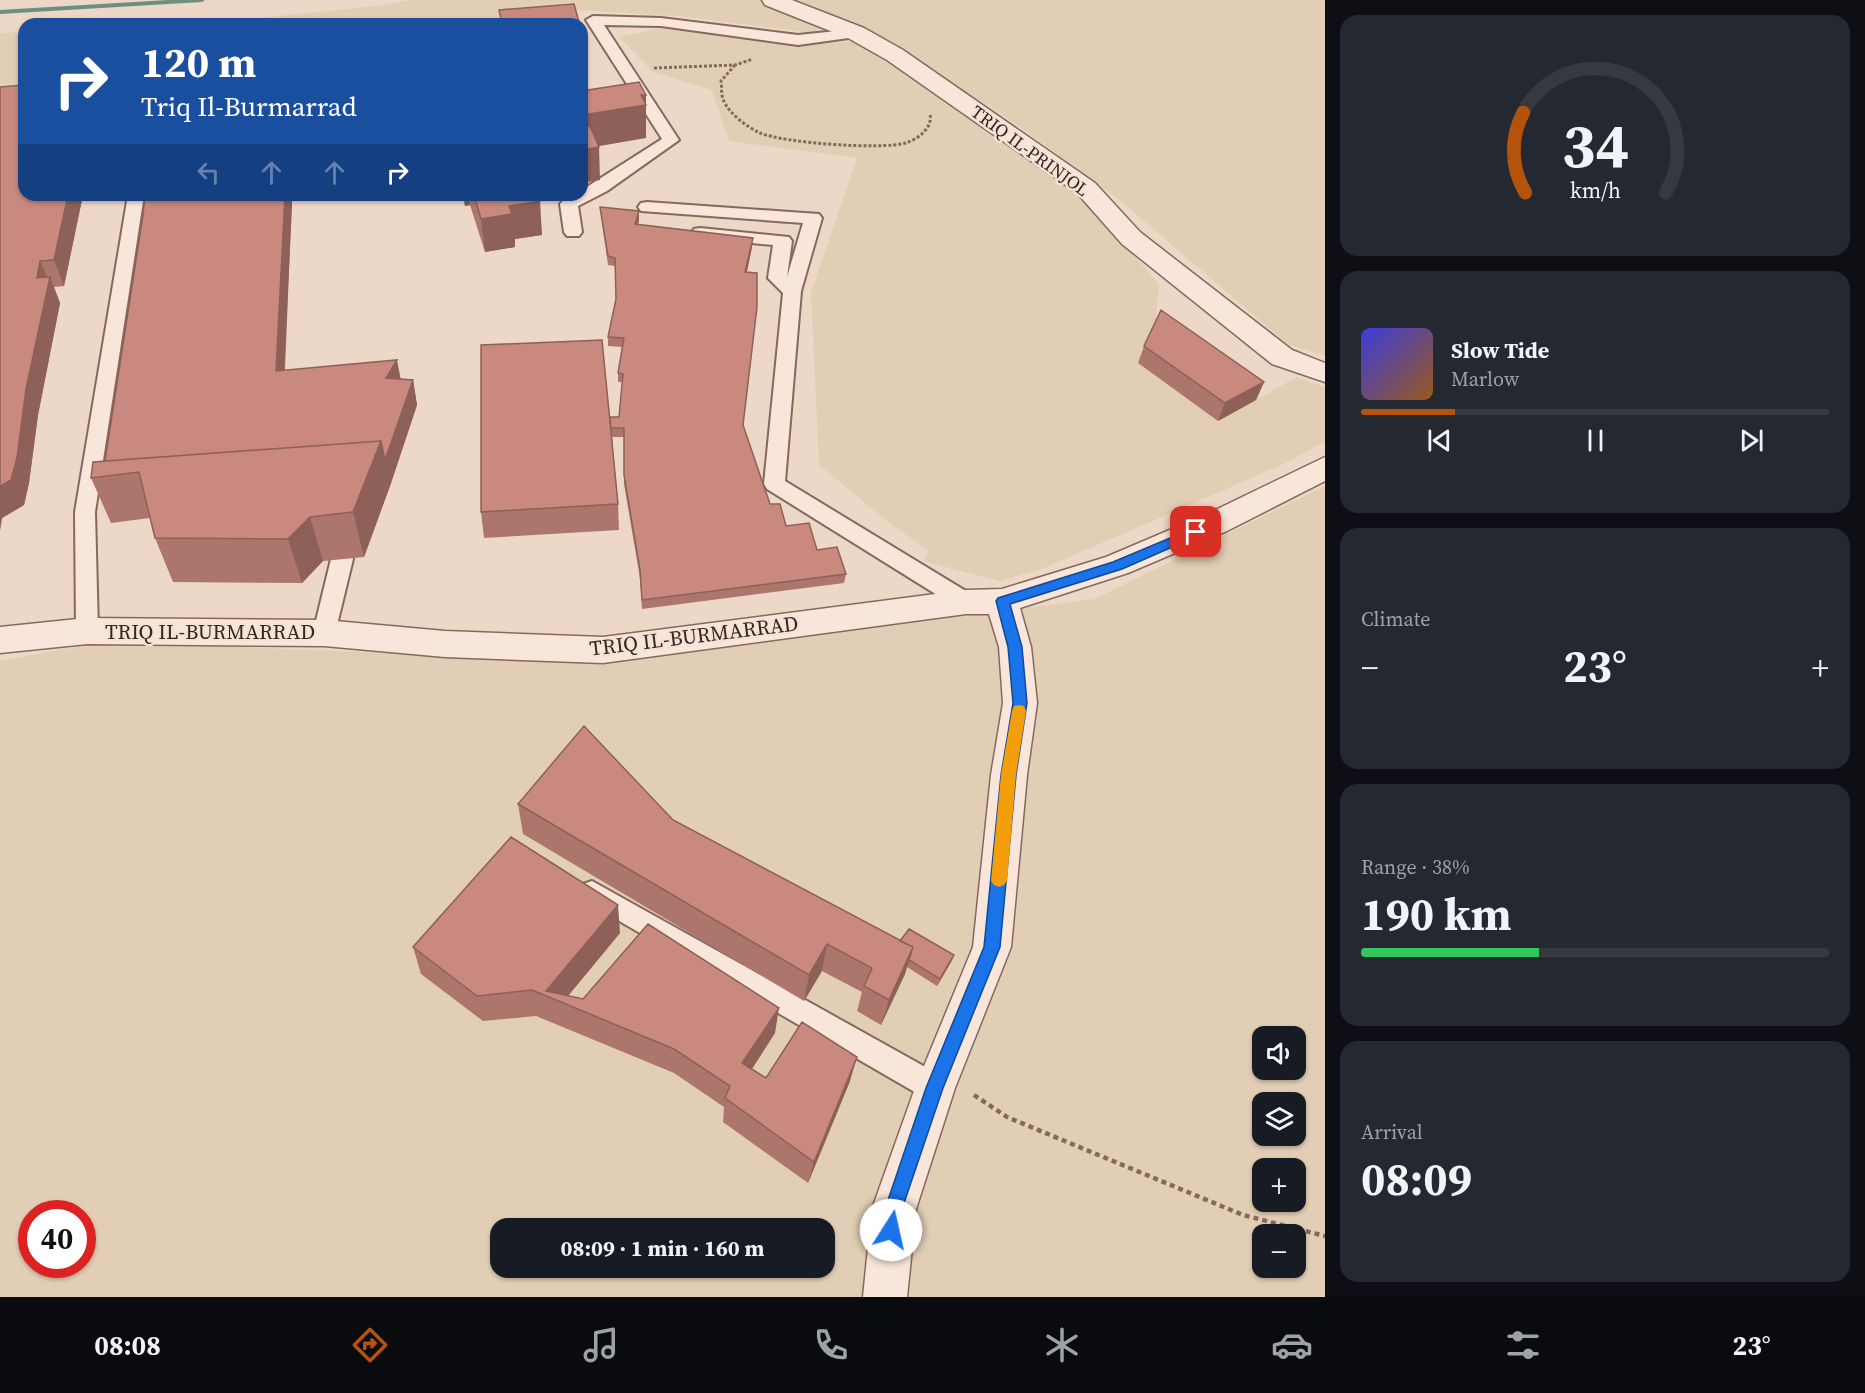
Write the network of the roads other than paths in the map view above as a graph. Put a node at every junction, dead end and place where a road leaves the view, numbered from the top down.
1 (773, 0) edge
2 (856, 33) junction
3 (588, 194) edge
4 (135, 201) edge
5 (574, 201) edge
6 (647, 207) dead end
7 (678, 231) edge
8 (573, 232) dead end
9 (792, 291) junction
10 (1325, 373) edge
11 (1325, 468) edge
12 (342, 559) edge
13 (984, 601) junction
14 (87, 631) junction
15 (324, 633) junction
16 (0, 640) edge
17 (569, 879) edge
18 (938, 1081) junction
19 (885, 1297) edge

1 - 2 street, TRIQ IL-PRINJOL
2 - 3 lane
2 - 10 street, TRIQ IL-PRINJOL
4 - 14 lane
5 - 8 lane
6 - 9 lane
7 - 9 lane
9 - 13 lane
11 - 13 street, TRIQ IL-BURMARRAD
12 - 15 lane
13 - 15 street, TRIQ IL-BURMARRAD
13 - 18 street
14 - 15 street, TRIQ IL-BURMARRAD
14 - 16 street, TRIQ IL-BURMARRAD
17 - 18 lane
18 - 19 street

